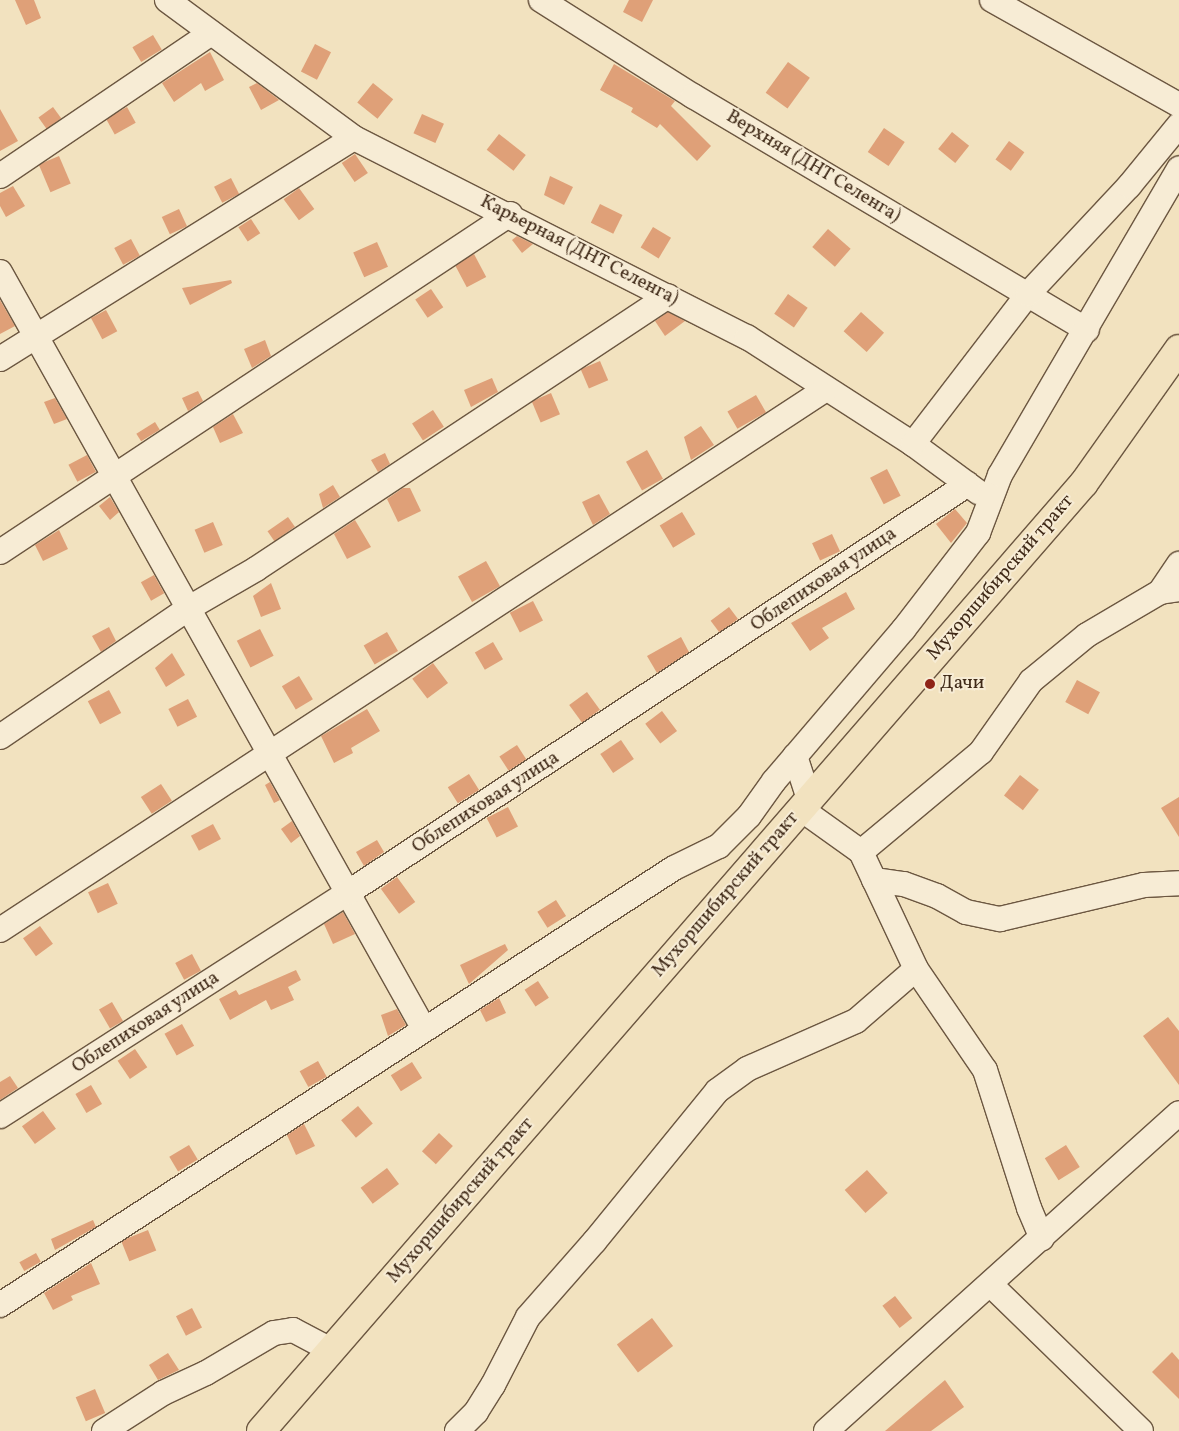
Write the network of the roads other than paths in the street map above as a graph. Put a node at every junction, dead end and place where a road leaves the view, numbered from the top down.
1 (167, 0) edge
2 (541, 0) edge
3 (992, 0) edge
4 (211, 33) junction
5 (1179, 105) edge
6 (1179, 125) edge
7 (354, 138) junction
8 (1179, 169) edge
9 (0, 176) edge
10 (510, 214) junction
11 (0, 272) edge
12 (1028, 294) junction
13 (668, 296) junction
14 (1087, 330) junction
15 (37, 334) junction
16 (1179, 349) edge
17 (0, 359) edge
18 (826, 389) junction
19 (913, 444) junction
20 (116, 475) junction
21 (968, 484) junction
22 (992, 503) junction
23 (0, 552) edge
24 (1179, 564) edge
25 (1169, 591) edge
26 (189, 608) junction
27 (0, 736) edge
28 (269, 754) junction
29 (795, 756) junction
30 (805, 804) junction
31 (861, 852) junction
32 (874, 880) junction
33 (1179, 883) edge
34 (349, 892) junction
35 (0, 930) edge
36 (916, 969) junction
37 (424, 1029) junction
38 (1179, 1113) edge
39 (0, 1116) edge
40 (1042, 1238) junction
41 (991, 1285) junction
42 (0, 1305) edge
43 (331, 1350) junction
44 (104, 1431) edge
45 (261, 1431) edge
46 (457, 1431) edge
47 (826, 1431) edge
48 (1141, 1431) edge

1 - 4 street, Карьерная (ДНТ Селенга)
2 - 12 street, Верхняя (ДНТ Селенга)
3 - 5 street
4 - 7 street, Карьерная (ДНТ Селенга)
4 - 9 street
6 - 12 street
7 - 10 street, Карьерная (ДНТ Селенга)
7 - 15 street
8 - 14 street
10 - 13 street, Карьерная (ДНТ Селенга)
10 - 20 street
11 - 15 street
12 - 14 street, Верхняя (ДНТ Селенга)
12 - 19 street
13 - 18 street, Карьерная (ДНТ Селенга)
13 - 26 street
14 - 22 street
15 - 17 street
15 - 20 street
16 - 30 main road, Мухоршибирский тракт
18 - 19 street, Карьерная (ДНТ Селенга)
18 - 28 street
19 - 21 street, Карьерная (ДНТ Селенга)
20 - 23 street
20 - 26 street
21 - 22 street, Карьерная (ДНТ Селенга)
21 - 34 street, Облепиховая улица
22 - 29 street
24 - 25 street
25 - 31 street
26 - 27 street
26 - 28 street
28 - 34 street
28 - 35 street
29 - 30 street
29 - 37 street
30 - 31 street
30 - 43 main road, Мухоршибирский тракт
31 - 32 street
32 - 33 street
32 - 36 street
34 - 37 street
34 - 39 street, Облепиховая улица
36 - 40 street
36 - 46 street
37 - 42 street
38 - 40 street
40 - 41 street
41 - 47 street
41 - 48 street
43 - 44 street
43 - 45 main road, Мухоршибирский тракт

